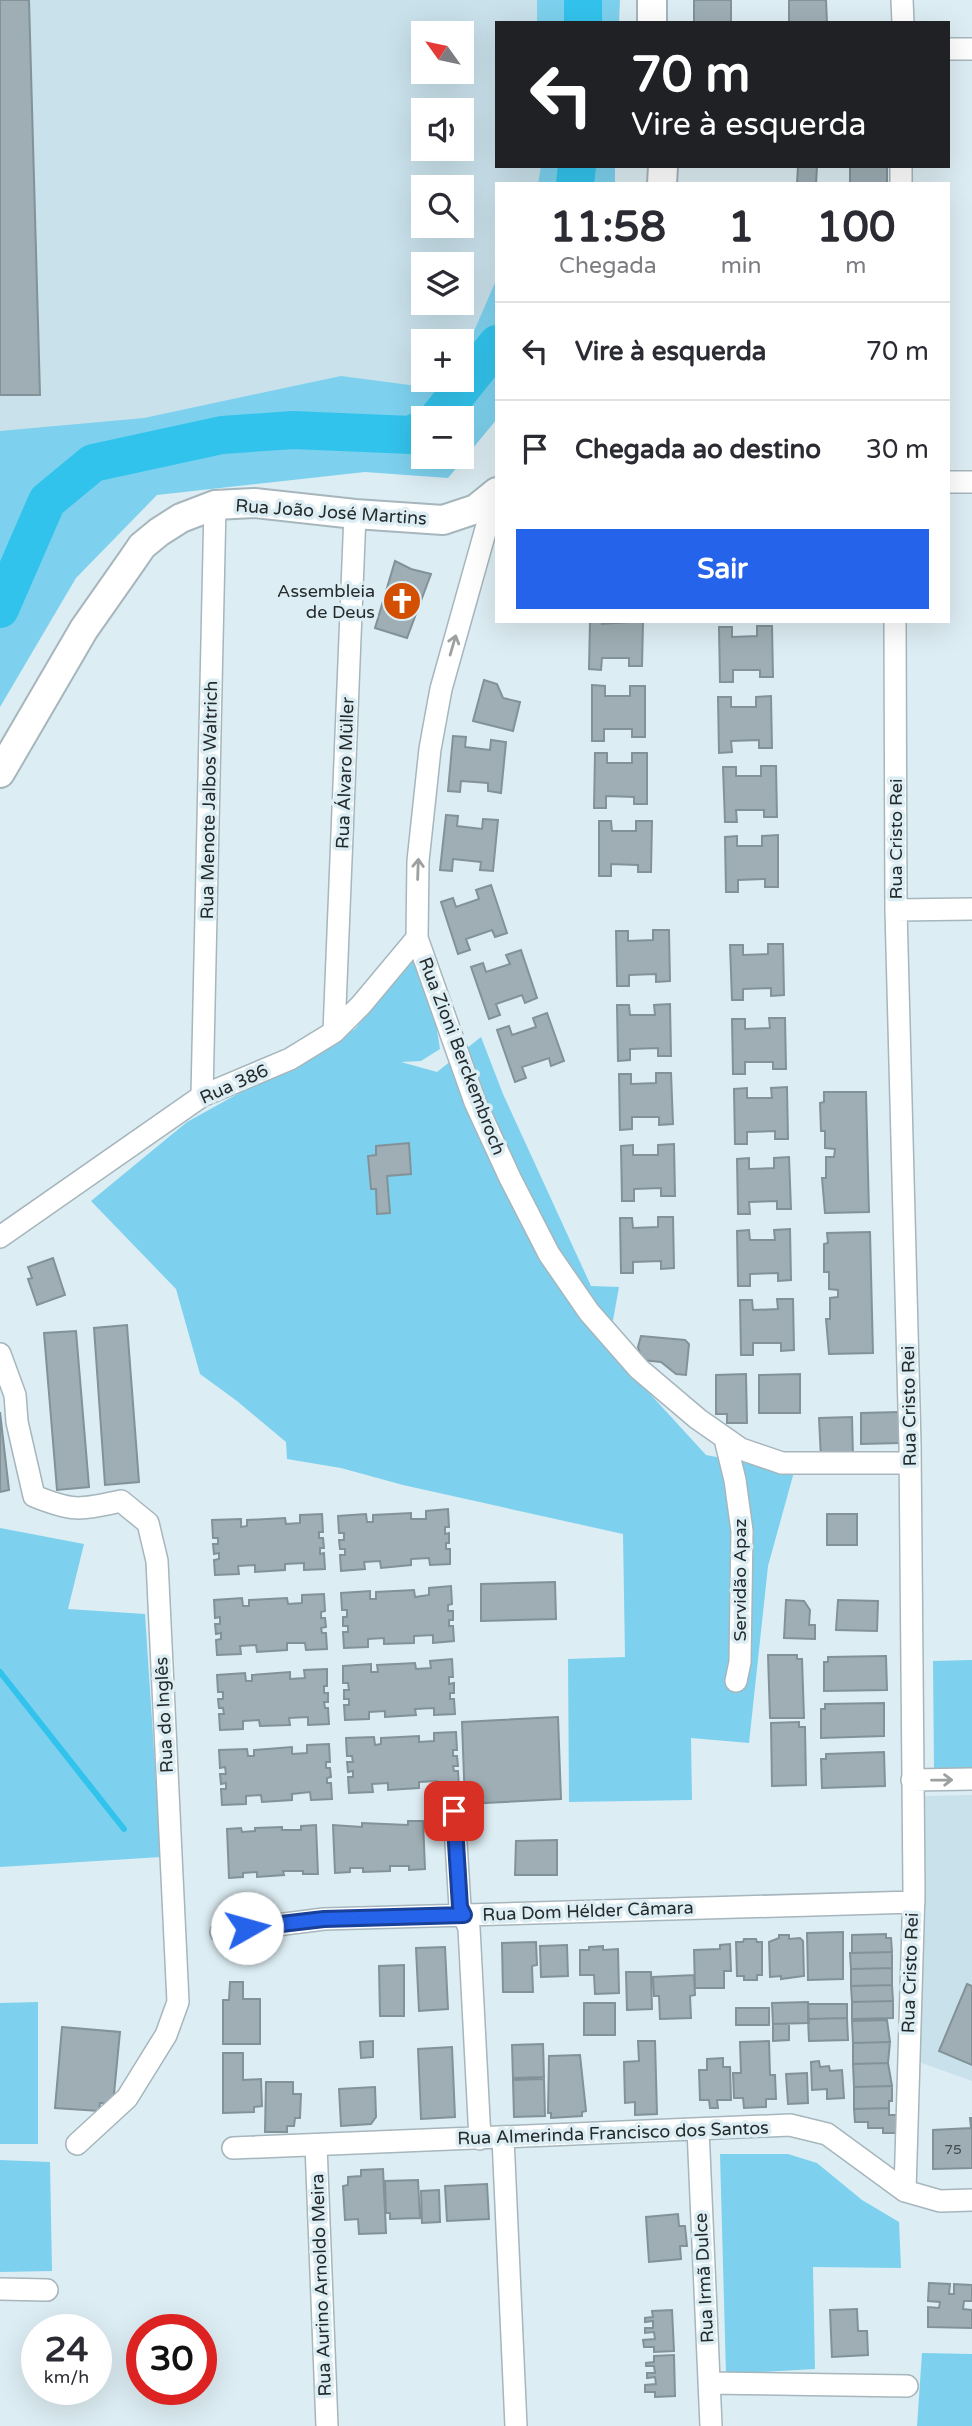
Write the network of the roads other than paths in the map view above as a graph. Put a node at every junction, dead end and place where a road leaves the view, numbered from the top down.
1 (652, 0) edge
2 (902, 0) edge
3 (652, 21) edge
4 (903, 21) edge
5 (950, 49) edge
6 (972, 49) edge
7 (950, 482) edge
8 (972, 482) edge
9 (495, 494) edge
10 (495, 497) edge
11 (215, 505) junction
12 (355, 514) junction
13 (895, 623) edge
14 (0, 773) edge
15 (972, 909) edge
16 (896, 910) junction
17 (417, 938) junction
18 (334, 1032) junction
19 (202, 1096) junction
20 (0, 1237) edge
21 (0, 1354) edge
22 (725, 1439) junction
23 (910, 1463) junction
24 (736, 1681) dead end
25 (972, 1779) edge
26 (912, 1780) junction
27 (454, 1811) dead end
28 (914, 1902) junction
29 (464, 1915) junction
30 (221, 1932) dead end
31 (698, 2129) junction
32 (503, 2138) junction
33 (480, 2139) junction
34 (77, 2144) dead end
35 (316, 2145) junction
36 (233, 2148) dead end
37 (905, 2191) junction
38 (972, 2200) edge
39 (0, 2289) edge
40 (47, 2290) dead end
41 (709, 2383) junction
42 (907, 2386) dead end
43 (327, 2426) edge
44 (516, 2426) edge
45 (711, 2426) edge

1 - 3 main road
2 - 4 street
5 - 6 street
7 - 8 street
9 - 12 main road, Rua João José Martins
17 -> 10 street, Rua Zioni Berckembroch
11 - 12 main road, Rua João José Martins
11 - 14 main road, Rua João José Martins
11 - 19 street, Rua Menote Jalbos Waltrich
12 - 18 street, Rua Álvaro Müller
13 - 16 street, Rua Cristo Rei
15 - 16 street
16 - 23 street, Rua Cristo Rei
17 - 18 street, Rua 386
17 - 22 street, Rua Zioni Berckembroch
18 - 19 street, Rua 386
19 - 20 street, Rua 386
21 - 34 street, Rua do Inglês
22 - 23 street, Rua Zioni Berckembroch
22 - 24 street, Servidão Apaz
23 - 26 street, Rua Cristo Rei
26 -> 25 street
26 - 28 street, Rua Cristo Rei
27 - 29 street
28 - 29 street, Rua Dom Hélder Câmara
28 - 37 street, Rua Cristo Rei
29 - 30 street, Rua Dom Hélder Câmara
29 - 33 street
31 - 32 street, Rua Almerinda Francisco dos Santos
31 - 37 street, Rua Almerinda Francisco dos Santos
31 - 41 street, Rua Irmã Dulce
32 - 33 street, Rua Almerinda Francisco dos Santos
32 - 44 street
33 - 35 street, Rua Almerinda Francisco dos Santos
35 - 36 street, Rua Almerinda Francisco dos Santos
35 - 43 street, Rua Aurino Arnoldo Meira
37 - 38 street, Rua Almerinda Francisco dos Santos
39 - 40 street
41 - 42 street
41 - 45 street, Rua Irmã Dulce

